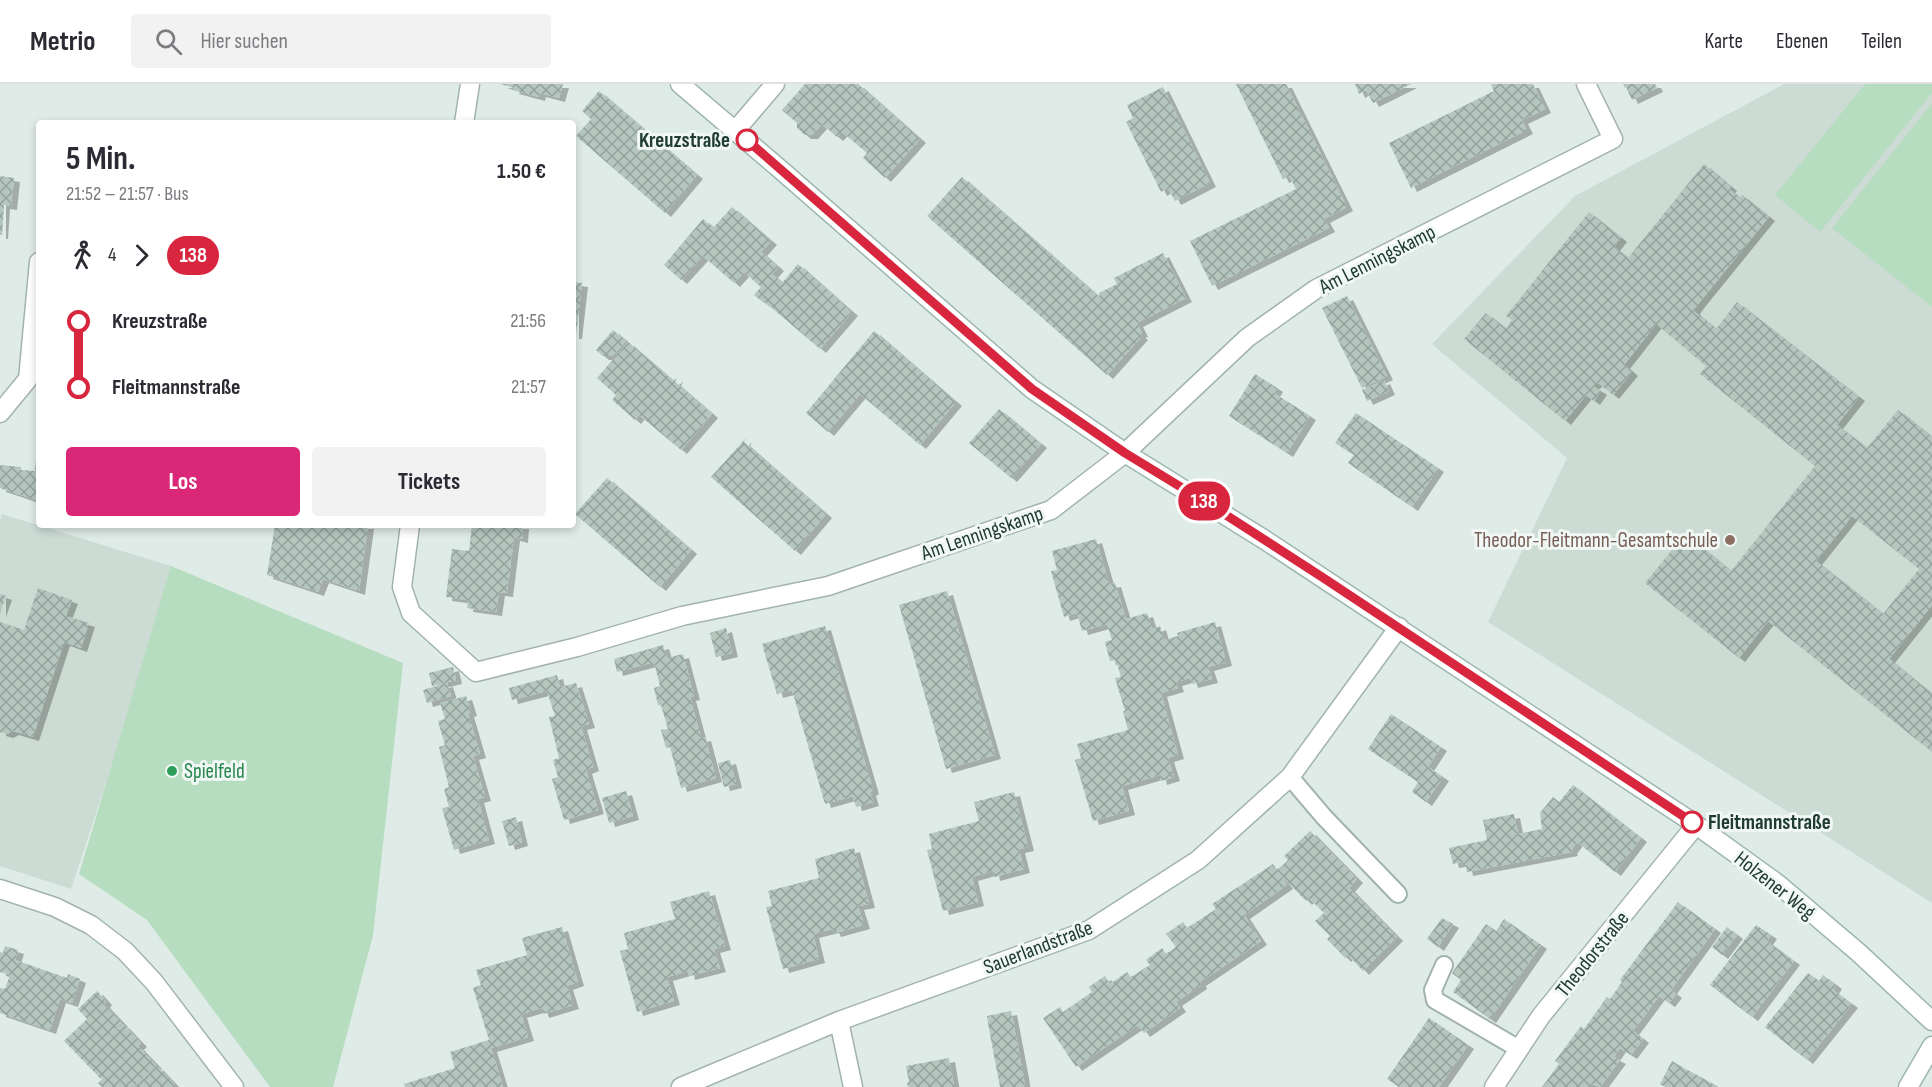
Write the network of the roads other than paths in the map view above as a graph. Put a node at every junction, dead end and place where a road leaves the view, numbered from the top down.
1 (470, 84) edge
2 (680, 84) edge
3 (775, 84) edge
4 (1586, 84) edge
5 (464, 120) edge
6 (735, 131) junction
7 (36, 294) edge
8 (0, 413) edge
9 (1125, 453) junction
10 (410, 528) edge
11 (1399, 627) junction
12 (1290, 777) junction
13 (1696, 825) junction
14 (0, 889) edge
15 (1398, 894) dead end
16 (1444, 965) dead end
17 (839, 1021) junction
18 (1932, 1021) edge
19 (1932, 1046) edge
20 (1519, 1049) junction
21 (234, 1087) edge
22 (681, 1087) edge
23 (853, 1087) edge
24 (1494, 1087) edge
25 (1908, 1087) edge

1 - 5 street
2 - 6 street, Holzener Weg
3 - 6 street
4 - 9 street, Am Lenningskamp
6 - 9 street, Holzener Weg
7 - 8 street
9 - 10 street, Am Lenningskamp
9 - 11 street, Holzener Weg
11 - 12 street, Sauerlandstraße
11 - 13 street, Holzener Weg
12 - 15 lane
12 - 17 street, Sauerlandstraße
13 - 18 street, Holzener Weg
13 - 20 street, Theodorstraße
14 - 21 street
16 - 20 lane
17 - 22 street, Sauerlandstraße
17 - 23 street
19 - 25 street
20 - 24 street, Theodorstraße

